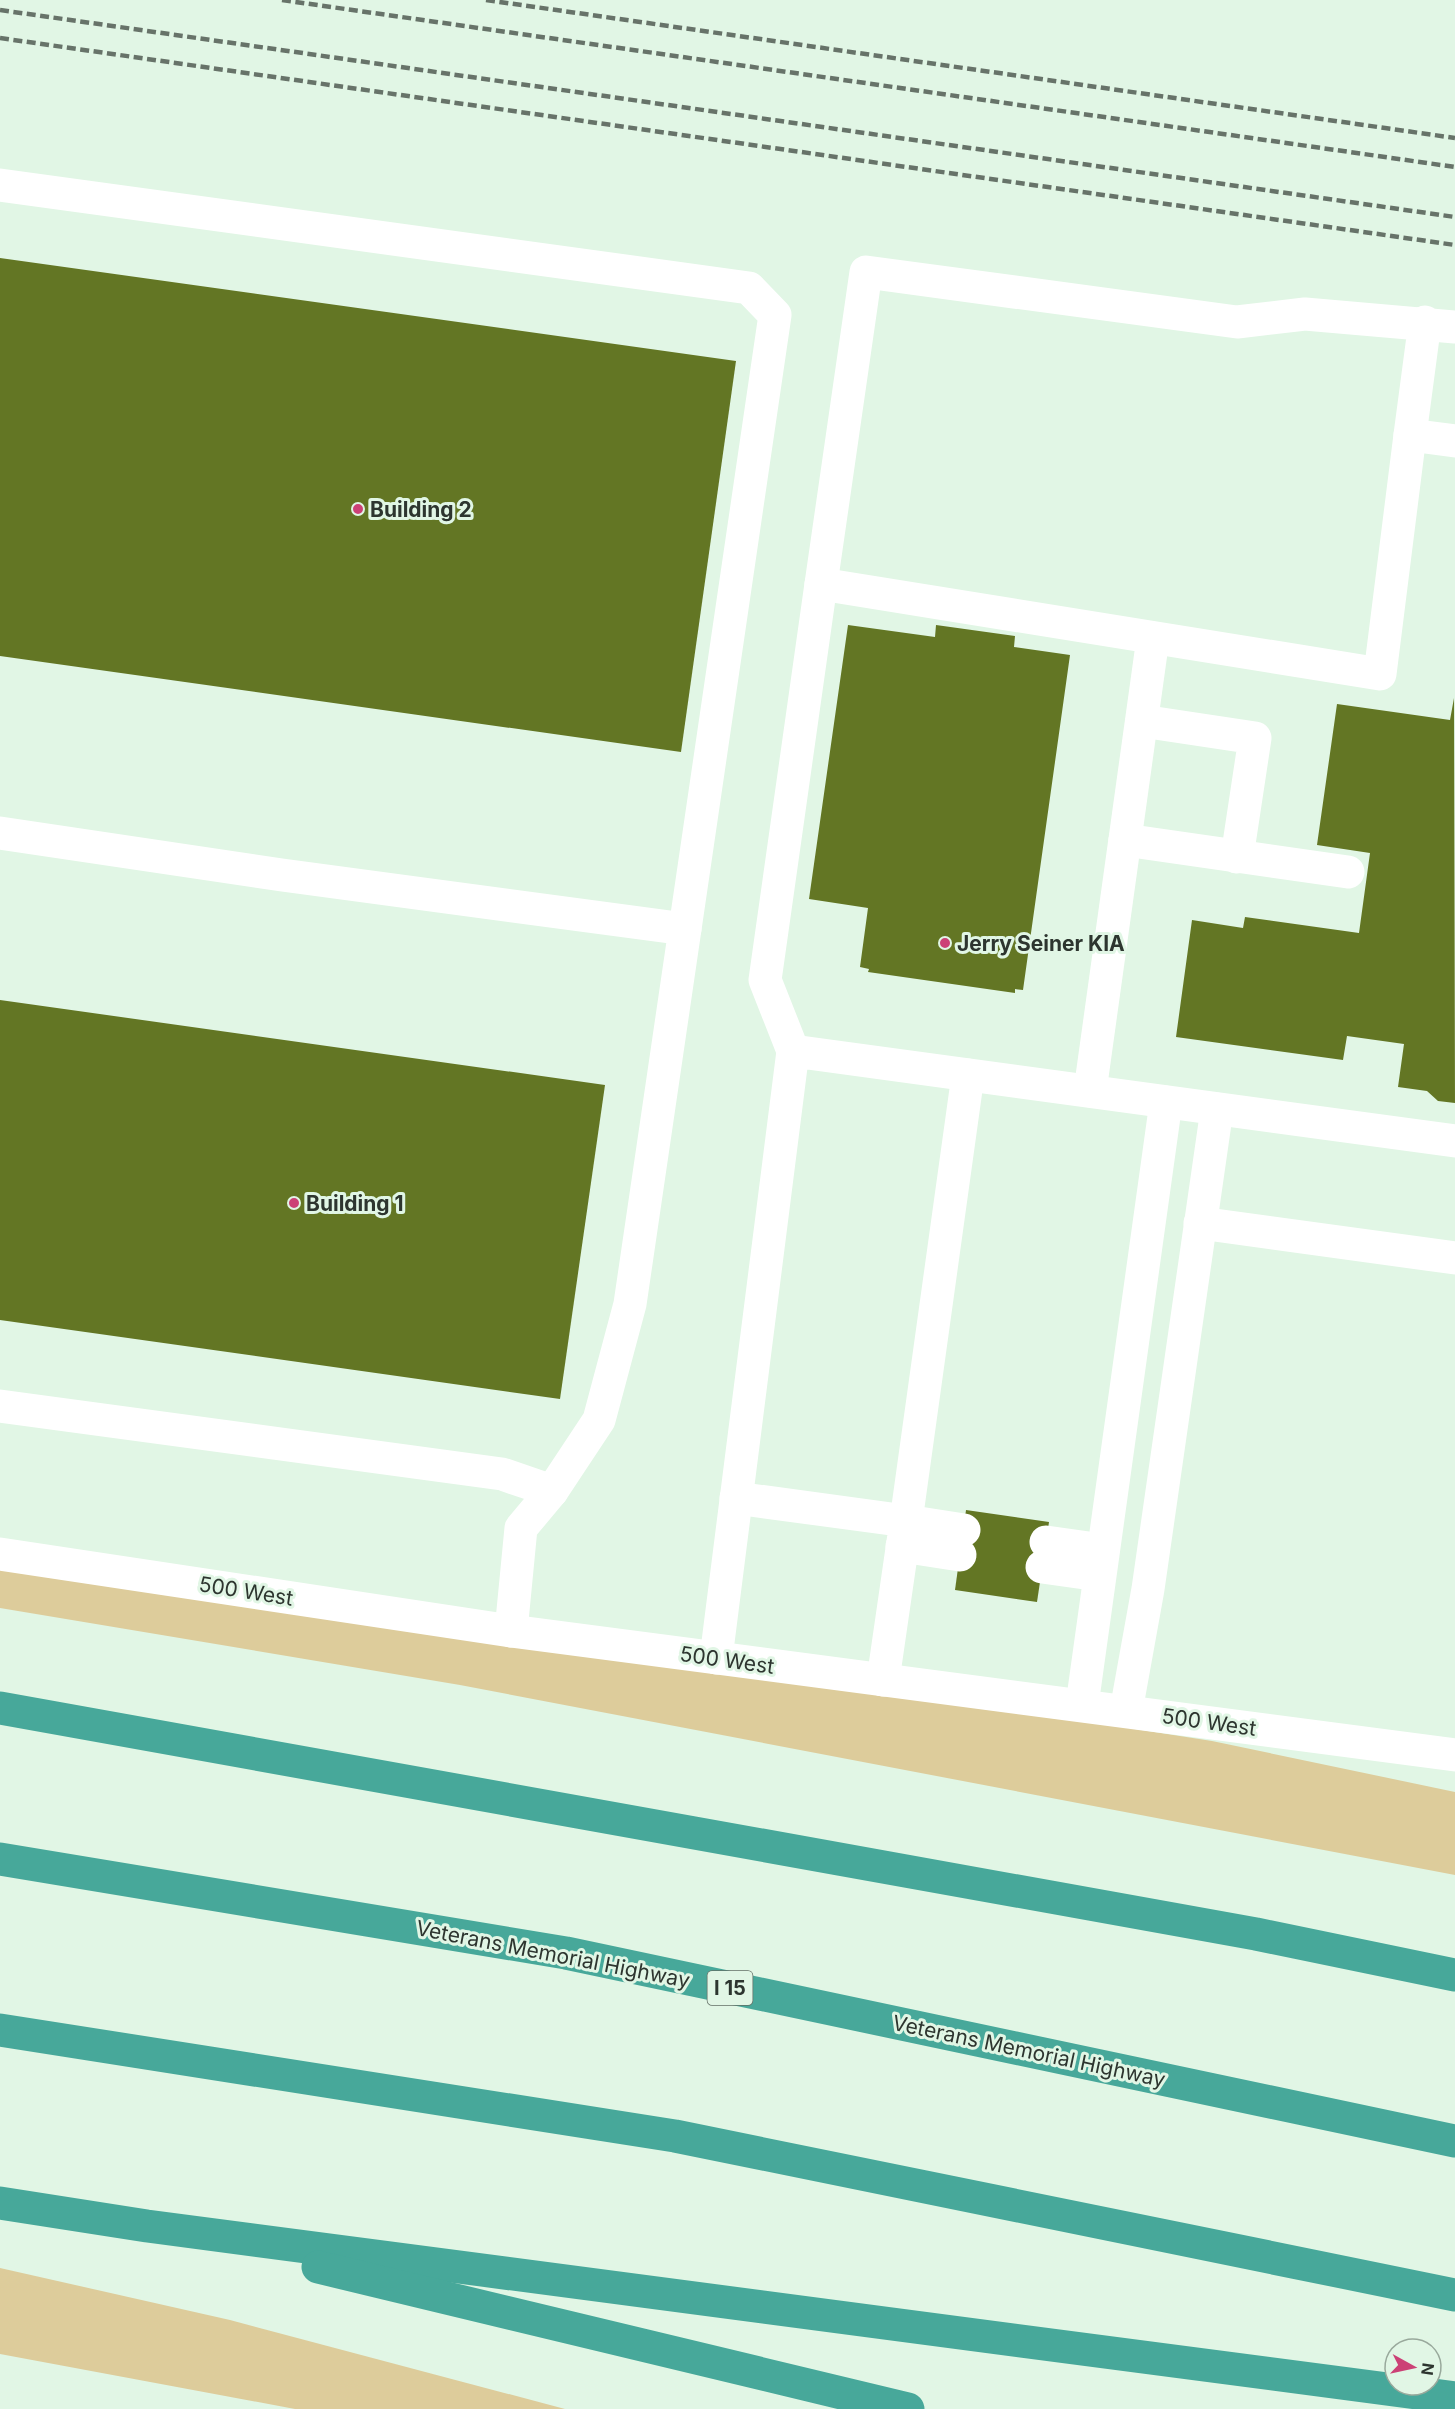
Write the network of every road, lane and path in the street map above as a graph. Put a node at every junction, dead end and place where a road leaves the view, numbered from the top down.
1 (0, 185) edge
2 (1440, 324) edge
3 (1410, 435) junction
4 (1455, 441) edge
5 (821, 584) junction
6 (1153, 638) junction
7 (1142, 721) junction
8 (0, 833) edge
9 (1125, 840) junction
10 (1237, 857) junction
11 (1347, 872) dead end
12 (685, 929) junction
13 (793, 1051) junction
14 (968, 1075) junction
15 (1090, 1091) junction
16 (1166, 1102) junction
17 (1217, 1109) junction
18 (1455, 1141) edge
19 (1200, 1223) junction
20 (1455, 1258) edge
21 (0, 1406) edge
22 (552, 1491) junction
23 (736, 1498) junction
24 (904, 1534) junction
25 (962, 1542) dead end
26 (0, 1554) edge
27 (1044, 1554) dead end
28 (1101, 1563) junction
29 (511, 1631) junction
30 (716, 1658) junction
31 (883, 1680) junction
32 (1082, 1705) junction
33 (0, 1708) edge
34 (1126, 1711) junction
35 (1455, 1755) edge
36 (0, 1859) edge
37 (1256, 1934) junction
38 (1455, 1953) edge
39 (1455, 1975) edge
40 (0, 2031) edge
41 (1455, 2141) edge
42 (0, 2203) edge
43 (147, 2226) junction
44 (1455, 2295) edge
45 (1455, 2398) edge
46 (908, 2409) edge

1 - 12 street
2 - 3 street
2 - 5 street
3 - 4 street
3 - 6 street
5 - 6 street
5 - 13 street
6 - 7 street
7 - 9 street
7 - 10 street
8 - 12 street
9 - 10 street
9 - 15 street
10 - 11 street
12 - 22 street
13 - 14 street
13 - 23 street
14 - 15 street
14 - 24 street
15 - 16 street
16 - 17 street
16 - 28 street
17 - 18 street
17 - 19 street
19 - 20 street
19 - 34 street
21 - 22 street
22 - 29 street
23 - 24 street
23 - 30 street
24 - 25 street
24 - 31 street
26 - 29 street, 500 West
27 - 28 street
28 - 32 street
29 - 30 street, 500 West
30 - 31 street, 500 West
31 - 32 street, 500 West
32 - 34 street, 500 West
33 - 37 highway
34 - 35 street, 500 West
36 - 41 highway, Veterans Memorial Highway / I 15
37 - 38 highway
37 - 39 highway
40 - 44 highway
42 - 43 highway
43 - 45 highway
43 - 46 highway

